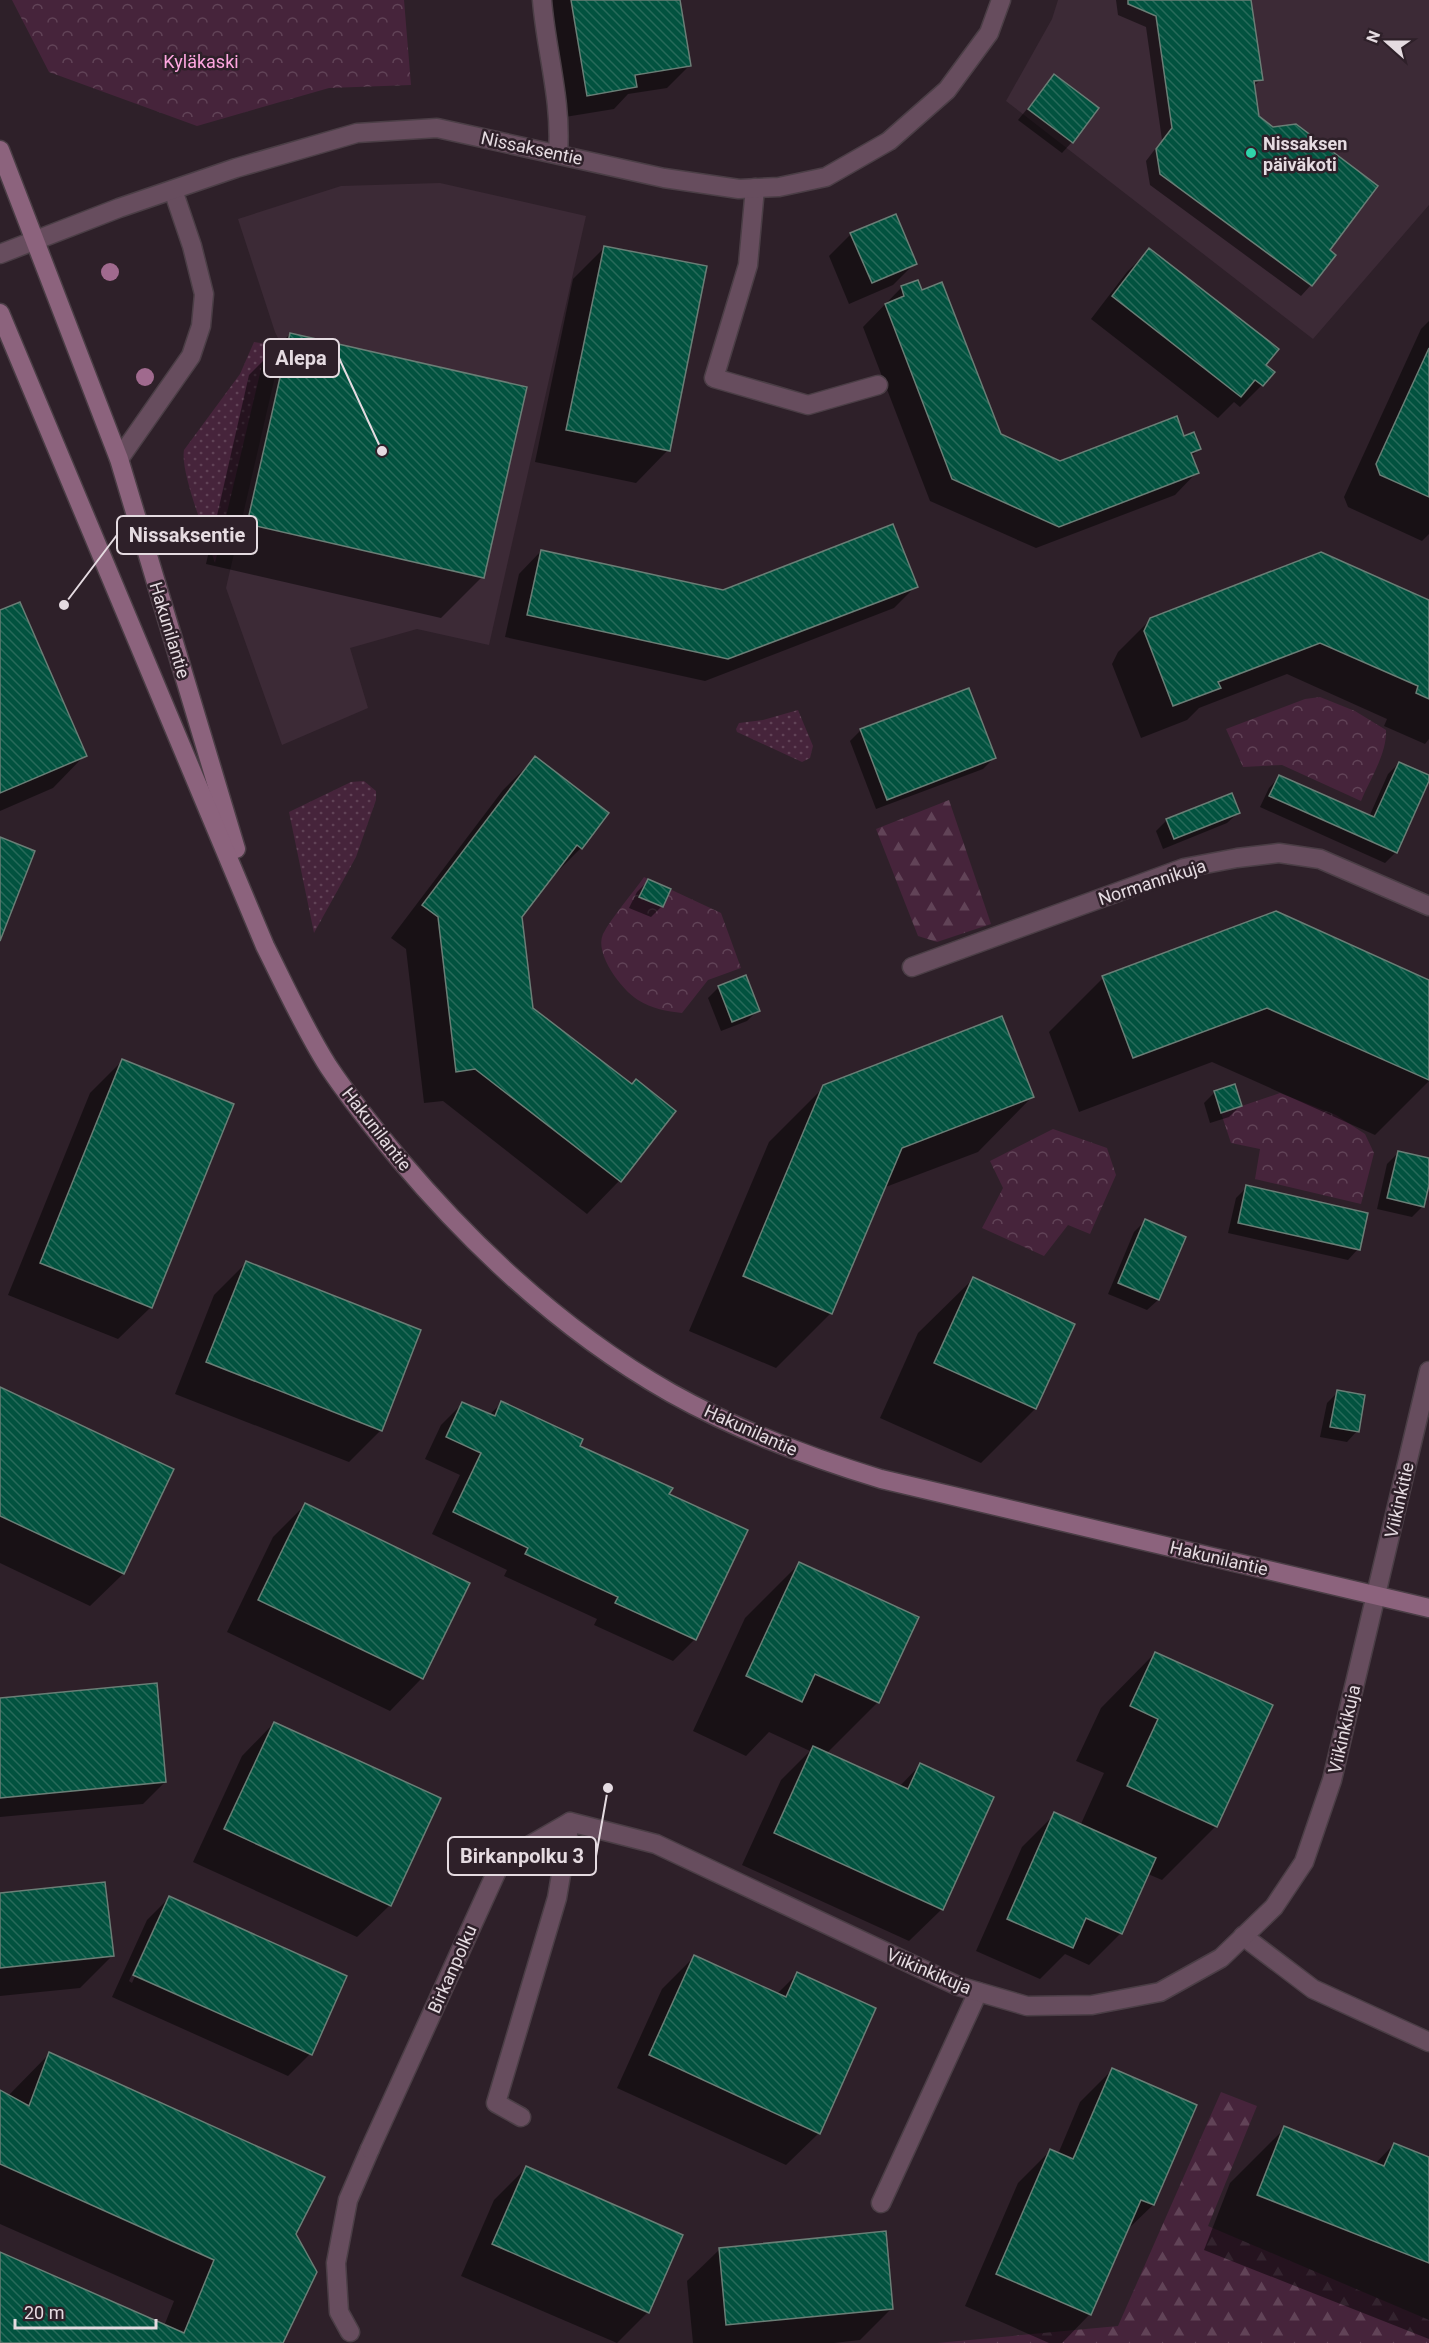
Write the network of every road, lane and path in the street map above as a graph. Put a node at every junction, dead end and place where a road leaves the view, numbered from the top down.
1 (542, 0) edge
2 (1001, 0) edge
3 (0, 150) edge
4 (558, 153) junction
5 (754, 188) junction
6 (173, 190) junction
7 (35, 241) junction
8 (0, 254) edge
9 (0, 313) edge
10 (878, 385) dead end
11 (119, 459) junction
12 (1429, 906) edge
13 (265, 946) junction
14 (912, 967) dead end
15 (1429, 1371) edge
16 (1376, 1594) junction
17 (1429, 1608) edge
18 (570, 1822) junction
19 (1243, 1936) junction
20 (978, 1992) junction
21 (1429, 2042) edge
22 (521, 2117) dead end
23 (881, 2203) dead end
24 (350, 2332) dead end

1 - 4 street
2 - 5 street, Nissaksentie
3 - 7 street, Hakunilantie
4 - 5 street, Nissaksentie
4 - 6 street, Nissaksentie
5 - 10 street
6 - 7 street, Nissaksentie
6 - 11 street
7 - 8 street, Nissaksentie
7 - 11 street, Hakunilantie
9 - 13 street, Hakunilantie
11 - 13 street, Hakunilantie
12 - 14 street, Normannikuja
13 - 16 street, Hakunilantie
15 - 16 street, Viikinkitie
16 - 17 street, Hakunilantie
16 - 19 street, Viikinkikuja
18 - 20 street, Viikinkikuja
18 - 22 street
18 - 24 street, Birkanpolku
19 - 20 street, Viikinkikuja
19 - 21 street
20 - 23 street

